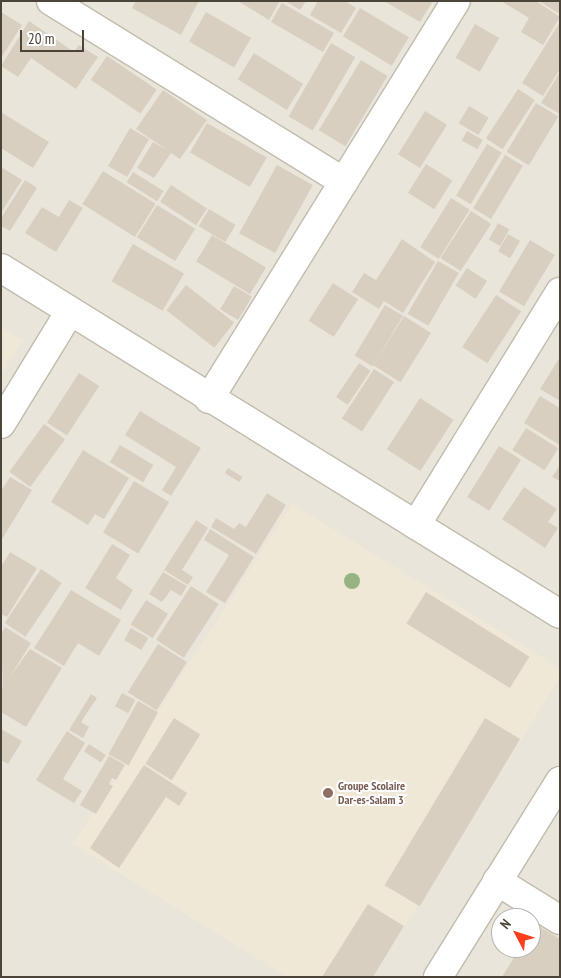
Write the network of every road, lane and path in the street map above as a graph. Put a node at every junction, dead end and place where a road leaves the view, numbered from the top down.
1 (51, 1) edge
2 (456, 1) edge
3 (344, 182) junction
4 (1, 268) edge
5 (560, 292) edge
6 (69, 314) junction
7 (210, 399) junction
8 (1, 424) edge
9 (416, 525) junction
10 (560, 614) edge
11 (560, 781) edge
12 (498, 881) junction
13 (560, 920) edge
14 (438, 977) edge

1 - 3 street
2 - 3 street
3 - 7 street
4 - 6 street
5 - 9 street
6 - 7 street
6 - 8 street
7 - 9 street
9 - 10 street
11 - 12 street
12 - 13 street
12 - 14 street

